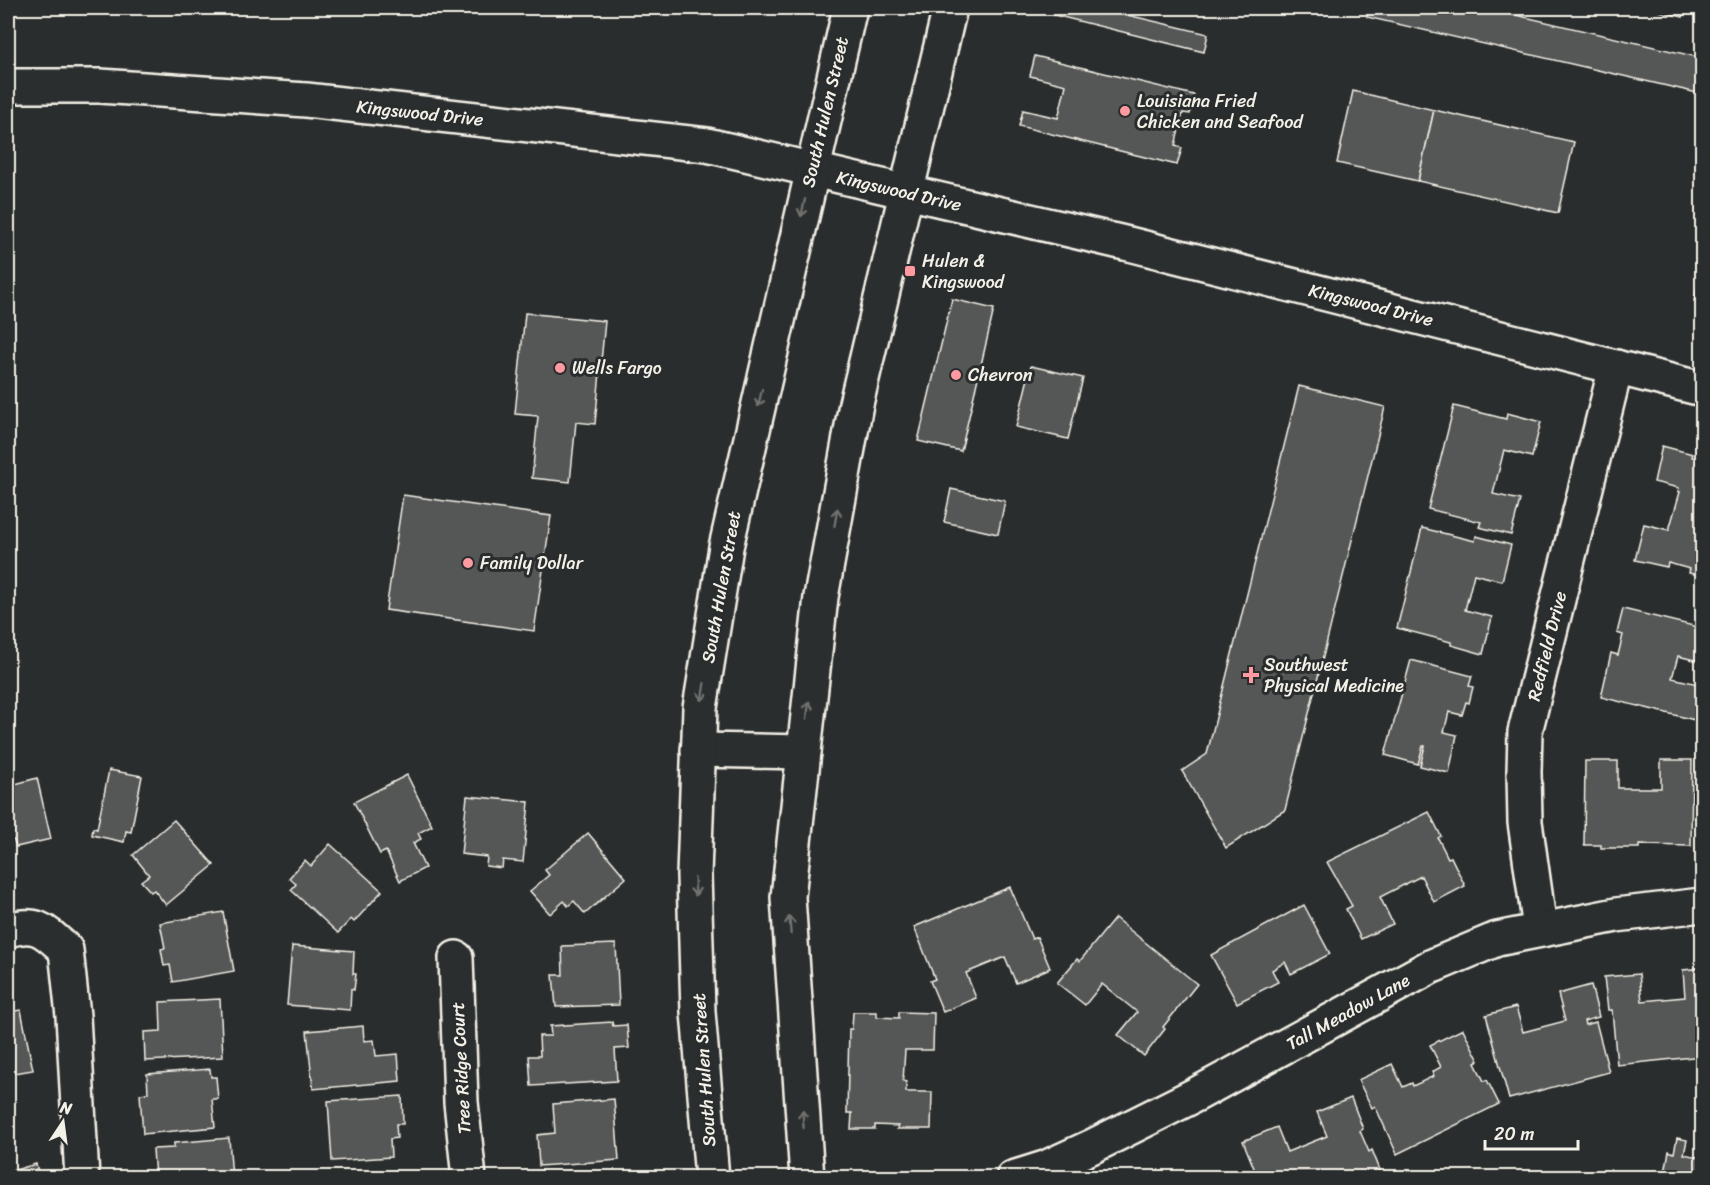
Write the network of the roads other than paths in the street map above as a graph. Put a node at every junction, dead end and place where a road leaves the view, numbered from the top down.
1 (850, 8) edge
2 (950, 8) edge
3 (8, 86) edge
4 (812, 170) junction
5 (906, 193) junction
6 (1616, 367) junction
7 (1702, 389) edge
8 (698, 750) junction
9 (804, 752) junction
10 (1702, 905) edge
11 (1540, 929) junction
12 (8, 930) edge
13 (456, 958) dead end
14 (1047, 1173) edge
15 (82, 1178) edge
16 (469, 1178) edge
17 (712, 1178) edge
18 (807, 1178) edge
19 (1013, 1178) edge

1 - 4 street, South Hulen Street
2 - 5 street
3 - 4 street, Kingswood Drive
4 - 5 street, Kingswood Drive
4 -> 8 street, South Hulen Street
5 - 6 street, Kingswood Drive
9 -> 5 street
6 - 7 street, Kingswood Drive
6 - 11 street, Redfield Drive
8 - 9 street
8 -> 17 street, South Hulen Street
18 -> 9 street
10 - 11 street, Tall Meadow Lane
11 - 14 street, Tall Meadow Lane
12 - 15 street
13 - 16 street, Tree Ridge Court
14 - 19 street, Tall Meadow Lane

